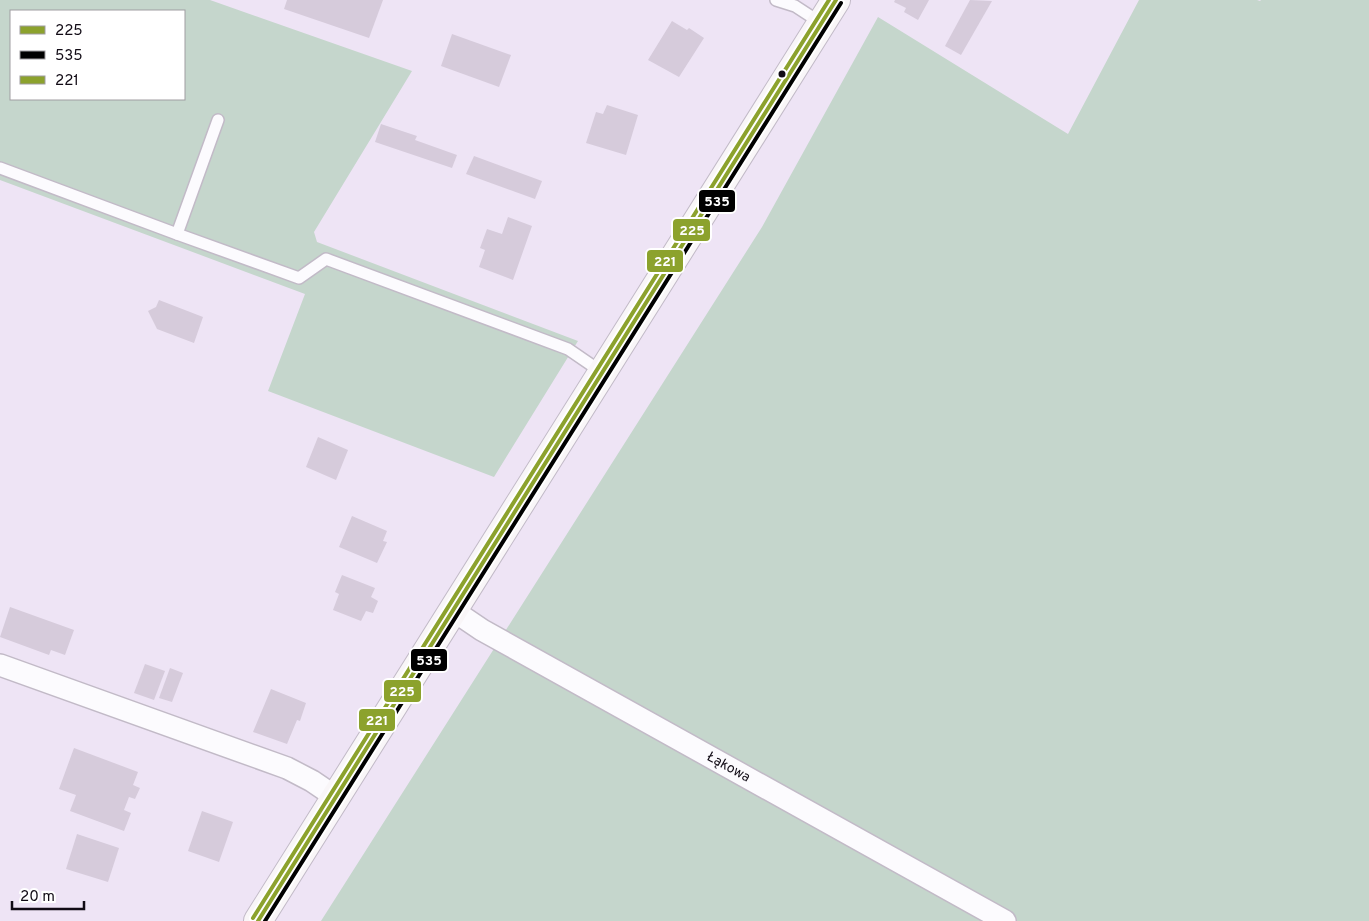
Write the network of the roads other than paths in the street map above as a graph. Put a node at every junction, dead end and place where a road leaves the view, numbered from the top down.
1 (776, 0) edge
2 (836, 0) edge
3 (821, 23) junction
4 (218, 120) dead end
5 (0, 168) edge
6 (177, 234) junction
7 (602, 373) junction
8 (454, 611) junction
9 (0, 665) edge
10 (337, 798) junction
11 (258, 921) edge
12 (1005, 921) edge

1 - 3 lane
2 - 3 street
3 - 7 street
4 - 6 lane
5 - 6 lane
6 - 7 lane
7 - 8 street
8 - 10 street
8 - 12 street, Łąkowa
9 - 10 street
10 - 11 street

